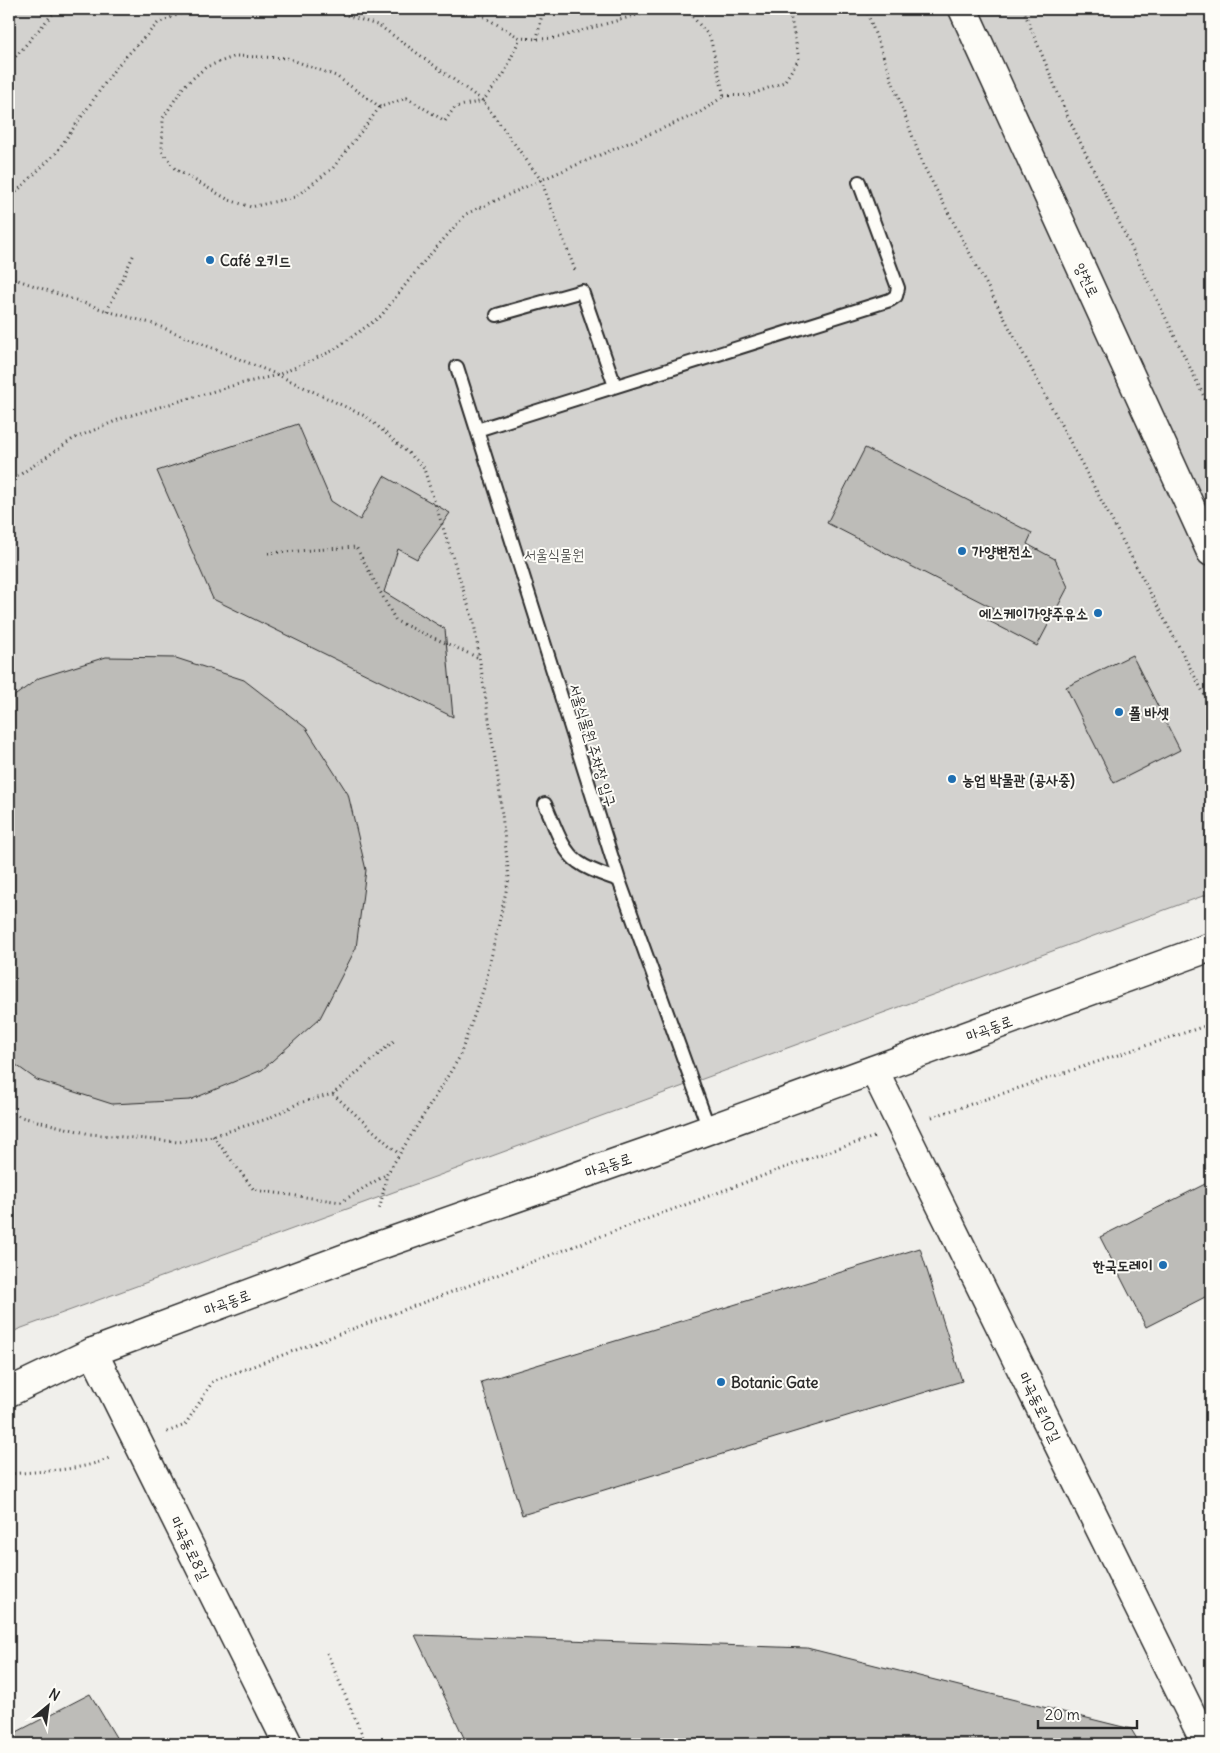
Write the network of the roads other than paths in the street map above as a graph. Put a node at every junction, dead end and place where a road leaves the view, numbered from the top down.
1 (963, 9) edge
2 (859, 182) dead end
3 (497, 315) dead end
4 (457, 367) dead end
5 (615, 386) junction
6 (477, 430) junction
7 (1211, 552) edge
8 (545, 804) dead end
9 (619, 880) junction
10 (1211, 947) edge
11 (874, 1070) junction
12 (709, 1130) junction
13 (92, 1352) junction
14 (9, 1392) edge
15 (288, 1744) edge
16 (1206, 1744) edge

1 - 7 main road, 양천로
2 - 5 lane
3 - 5 lane
4 - 6 lane, 서울식물원 주차장 입구
5 - 6 lane
6 - 9 lane, 서울식물원 주차장 입구
8 - 9 lane
9 - 12 lane, 서울식물원 주차장 입구
10 - 11 main road, 마곡동로
11 - 12 main road, 마곡동로
11 - 16 main road, 마곡동로10길
12 - 13 main road, 마곡동로
13 - 14 main road, 마곡동로
13 - 15 main road, 마곡동로8길

